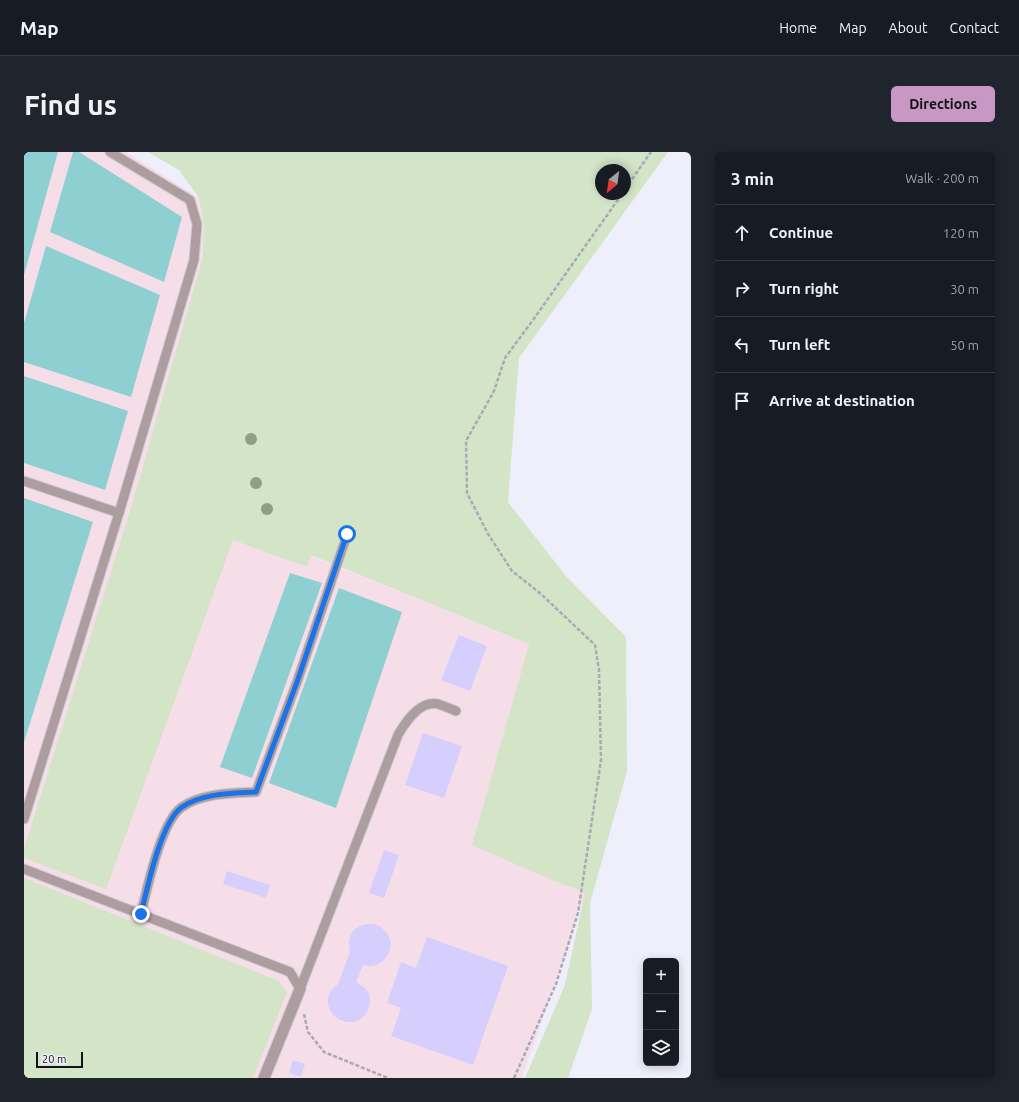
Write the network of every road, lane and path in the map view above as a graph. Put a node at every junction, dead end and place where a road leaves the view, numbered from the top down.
1 (110, 152) edge
2 (651, 152) edge
3 (631, 180) edge
4 (618, 200) edge
5 (24, 481) edge
6 (119, 513) junction
7 (347, 534) dead end
8 (456, 711) dead end
9 (24, 819) edge
10 (24, 869) edge
11 (141, 914) junction
12 (300, 989) junction
13 (304, 1010) dead end
14 (264, 1078) edge
15 (388, 1078) edge
16 (514, 1078) edge

1 - 6 lane
2 - 3 path
4 - 16 path
5 - 6 lane
6 - 9 lane
7 - 11 lane
8 - 12 lane
10 - 11 lane
11 - 12 lane
12 - 14 street
13 - 15 path

